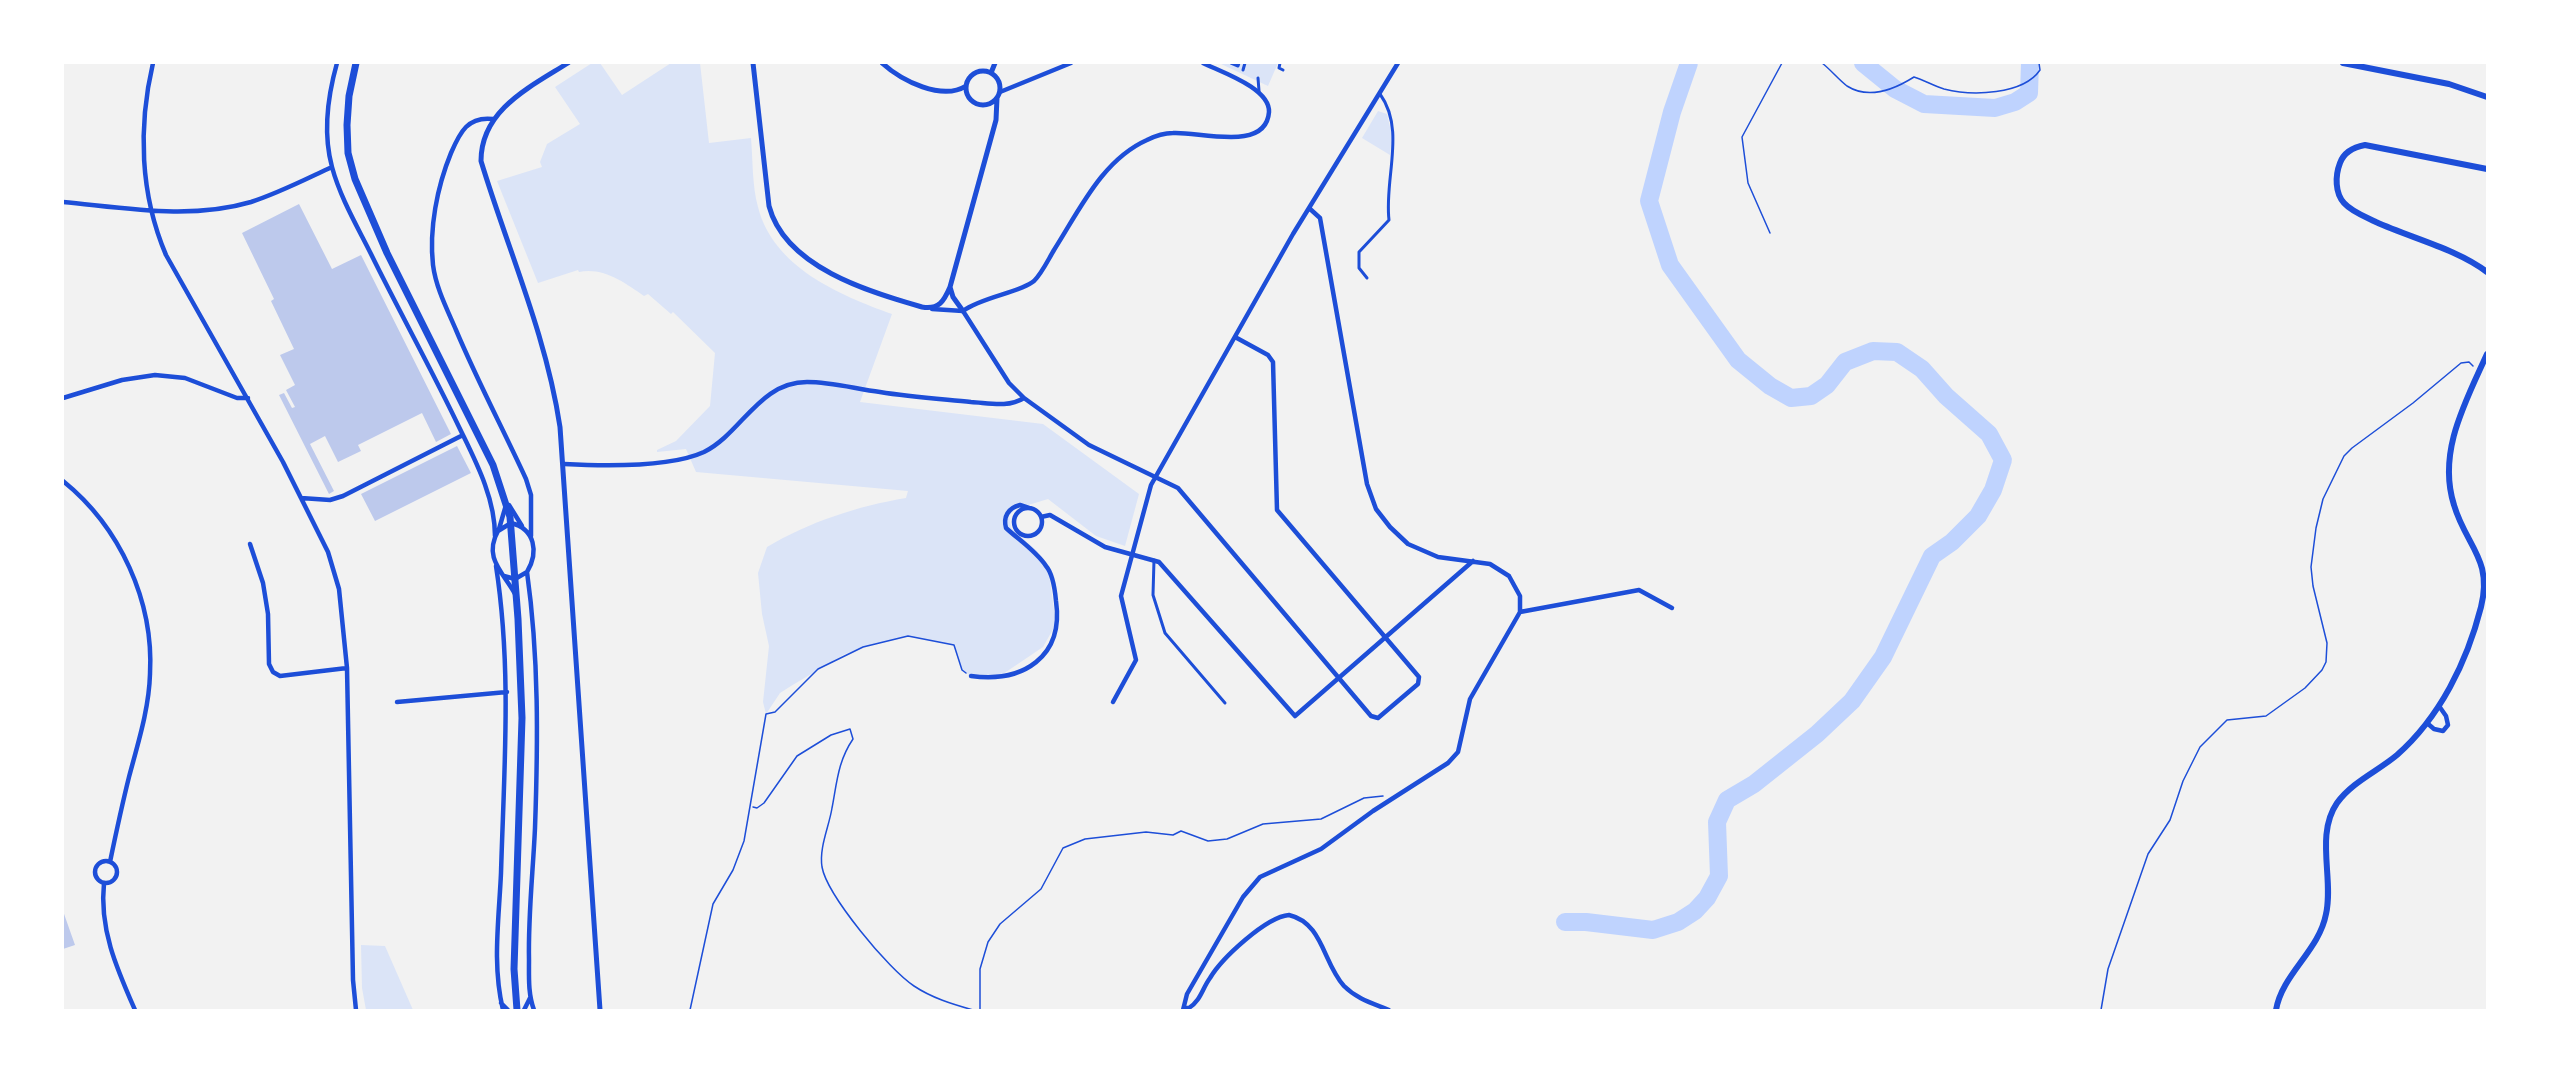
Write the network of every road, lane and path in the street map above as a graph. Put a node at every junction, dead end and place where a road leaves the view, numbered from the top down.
1 (153, 63) edge
2 (337, 63) edge
3 (356, 63) edge
4 (567, 63) edge
5 (753, 63) edge
6 (882, 63) edge
7 (995, 63) edge
8 (1071, 63) edge
9 (1203, 63) edge
10 (1231, 63) edge
11 (1239, 63) edge
12 (1245, 63) edge
13 (1280, 63) edge
14 (1398, 63) edge
15 (1782, 63) edge
16 (1822, 63) edge
17 (2039, 63) edge
18 (2343, 63) edge
19 (1243, 70) dead end
20 (1283, 70) dead end
21 (991, 73) junction
22 (1258, 78) dead end
23 (966, 86) junction
24 (1259, 91) junction
25 (1379, 92) junction
26 (998, 95) junction
27 (2487, 97) edge
28 (493, 119) junction
29 (332, 167) junction
30 (2487, 169) edge
31 (63, 202) edge
32 (1309, 208) junction
33 (150, 211) junction
34 (1770, 233) dead end
35 (2487, 272) edge
36 (1367, 278) dead end
37 (950, 287) junction
38 (932, 309) junction
39 (963, 311) junction
40 (1235, 336) junction
41 (2487, 354) edge
42 (2478, 372) junction
43 (63, 397) edge
44 (248, 398) junction
45 (1024, 398) junction
46 (463, 435) junction
47 (564, 464) junction
48 (1155, 477) junction
49 (63, 482) edge
50 (301, 498) junction
51 (507, 503) junction
52 (1029, 508) junction
53 (1041, 517) junction
54 (511, 523) junction
55 (522, 526) junction
56 (497, 534) junction
57 (531, 536) junction
58 (250, 544) dead end
59 (1132, 555) junction
60 (1154, 561) junction
61 (1473, 561) junction
62 (496, 566) junction
63 (527, 572) junction
64 (504, 576) junction
65 (515, 579) junction
66 (516, 598) junction
67 (1671, 608) dead end
68 (1520, 612) junction
69 (1386, 637) junction
70 (347, 668) junction
71 (971, 676) joint
72 (1338, 678) junction
73 (507, 692) junction
74 (397, 702) dead end
75 (1113, 702) dead end
76 (1225, 703) dead end
77 (2439, 706) junction
78 (2427, 723) junction
79 (1395, 797) junction
80 (752, 806) junction
81 (110, 862) junction
82 (104, 884) junction
83 (530, 998) junction
84 (501, 1004) junction
85 (1183, 1009) edge
86 (135, 1010) edge
87 (356, 1010) edge
88 (503, 1010) edge
89 (508, 1010) edge
90 (517, 1010) edge
91 (524, 1010) edge
92 (534, 1010) edge
93 (600, 1010) edge
94 (690, 1010) edge
95 (973, 1010) edge
96 (980, 1010) edge
97 (1389, 1010) edge
98 (2101, 1010) edge
99 (2276, 1010) edge

1 - 33 street
2 - 29 street
3 - 51 main road
4 - 28 street
5 - 38 street
6 - 23 street
7 - 21 street
8 - 26 street
9 - 24 street
10 - 11 street
12 - 19 street
13 - 20 street
14 - 25 street
15 - 34 path
16 - 17 path
18 - 27 main road
21 - 23 street
21 - 26 street
22 - 24 street
23 - 26 street
24 - 39 street
25 - 32 street
25 - 36 street
26 - 37 street
28 - 47 street
28 - 57 street
29 - 33 street
29 - 46 street
30 - 35 main road
31 - 33 street
32 - 40 street
32 - 61 street
33 - 44 street
37 - 38 street
37 - 39 street
38 - 39 street
39 - 45 street
40 - 48 street
40 - 69 street
41 - 42 main road
42 - 77 main road
42 - 98 path
43 - 44 street
44 - 50 street
45 - 47 street
45 - 48 street
46 - 50 street
46 - 56 street
47 - 93 street
48 - 59 street
48 - 72 street
49 - 81 street
50 - 70 street
51 - 54 main road
51 - 55 street
51 - 56 street
52 - 53 street
52 - 53 street
52 - 71 street
53 - 59 street
54 - 55 street
54 - 56 street
54 - 65 main road
55 - 57 street
56 - 62 street
57 - 63 street
58 - 70 street
59 - 60 street
59 - 75 street
60 - 72 street
60 - 76 street
61 - 68 street
61 - 69 street
62 - 64 street
62 - 73 street
63 - 65 street
63 - 66 street
63 - 83 street
64 - 65 street
64 - 66 street
65 - 66 main road
66 - 90 main road
67 - 68 street
68 - 79 street
69 - 72 street
69 - 72 street
70 - 87 street
71 - 80 path
73 - 74 street
73 - 84 street
77 - 78 main road
77 - 78 street
78 - 99 main road
79 - 85 street
79 - 96 path
80 - 94 path
80 - 95 path
81 - 82 street
81 - 82 street
82 - 86 street
83 - 91 street
83 - 92 street
84 - 88 street
84 - 89 street
85 - 97 street

